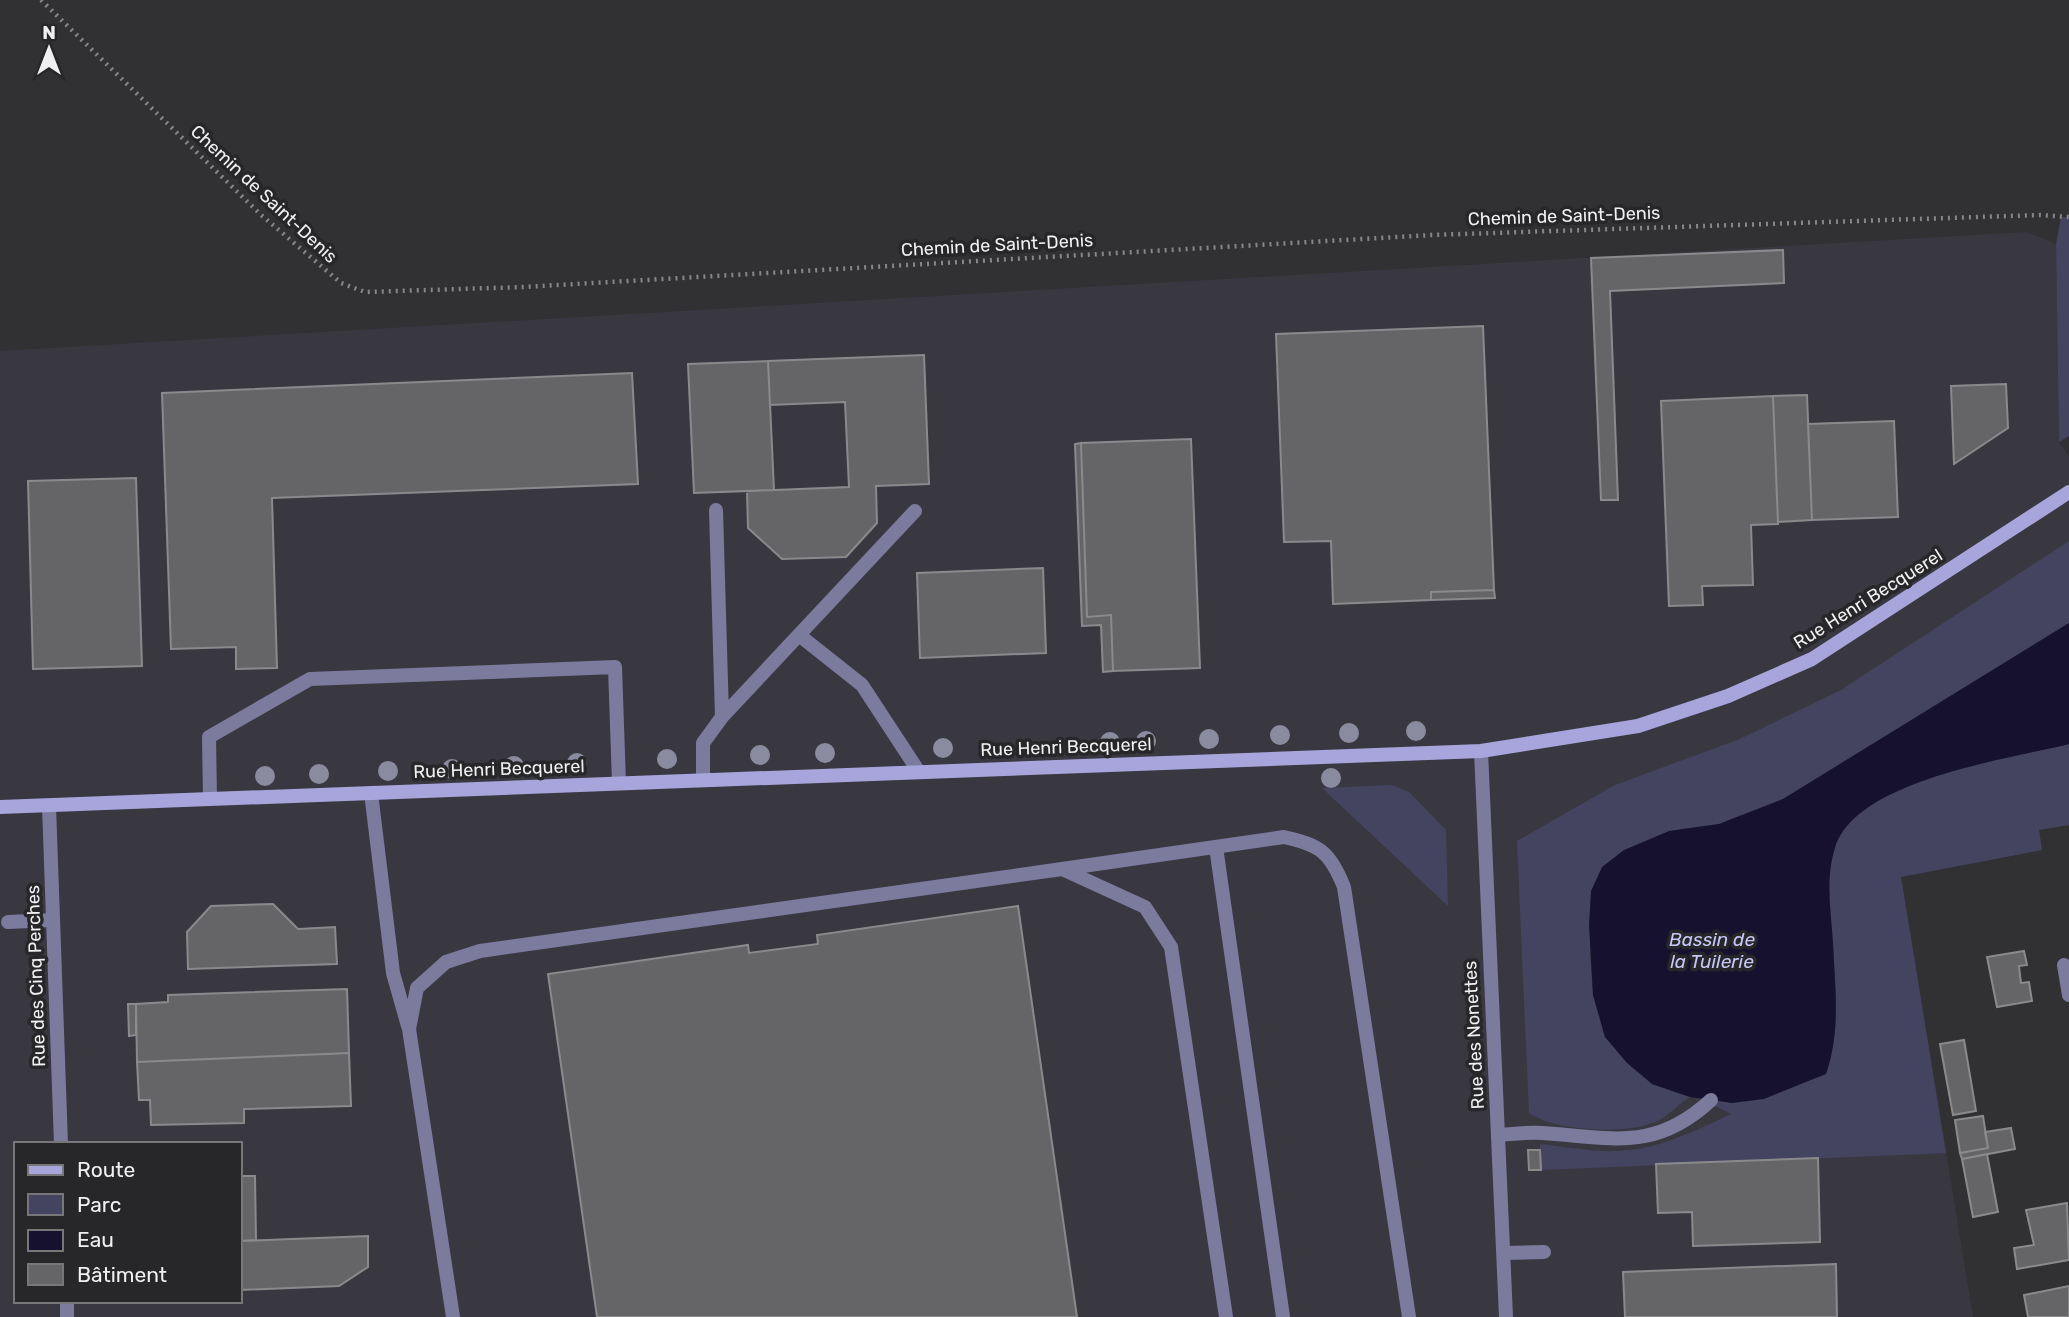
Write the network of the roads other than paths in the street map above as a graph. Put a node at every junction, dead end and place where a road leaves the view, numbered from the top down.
1 (2069, 492) edge
2 (716, 510) dead end
3 (915, 511) dead end
4 (799, 635) junction
5 (722, 717) junction
6 (1481, 751) junction
7 (919, 772) junction
8 (703, 780) junction
9 (619, 783) junction
10 (371, 793) junction
11 (210, 799) junction
12 (48, 806) junction
13 (0, 807) edge
14 (1216, 847) junction
15 (1062, 869) junction
16 (53, 920) junction
17 (8, 922) dead end
18 (2064, 965) dead end
19 (2069, 995) edge
20 (409, 1029) junction
21 (1711, 1100) dead end
22 (1498, 1135) junction
23 (61, 1142) edge
24 (1544, 1252) dead end
25 (1504, 1254) junction
26 (453, 1317) edge
27 (1226, 1317) edge
28 (1283, 1317) edge
29 (1409, 1317) edge
30 (1506, 1317) edge

1 - 6 street, Rue Henri Becquerel
2 - 5 street
3 - 4 street
4 - 5 street
4 - 7 street
5 - 8 street
6 - 7 street, Rue Henri Becquerel
6 - 22 street, Rue des Nonettes
7 - 8 street, Rue Henri Becquerel
8 - 9 street, Rue Henri Becquerel
9 - 10 street, Rue Henri Becquerel
9 - 11 street
10 - 11 street, Rue Henri Becquerel
10 - 20 street
11 - 12 street, Rue Henri Becquerel
12 - 13 street, Rue Henri Becquerel
12 - 16 street, Rue des Cinq Perches
14 - 15 street
14 - 28 street
14 - 29 street
15 - 20 street
15 - 27 street
16 - 17 street
16 - 23 street, Rue des Cinq Perches
18 - 19 street
20 - 26 street
21 - 22 street
22 - 25 street, Rue des Nonettes
24 - 25 street
25 - 30 street, Rue des Nonettes

